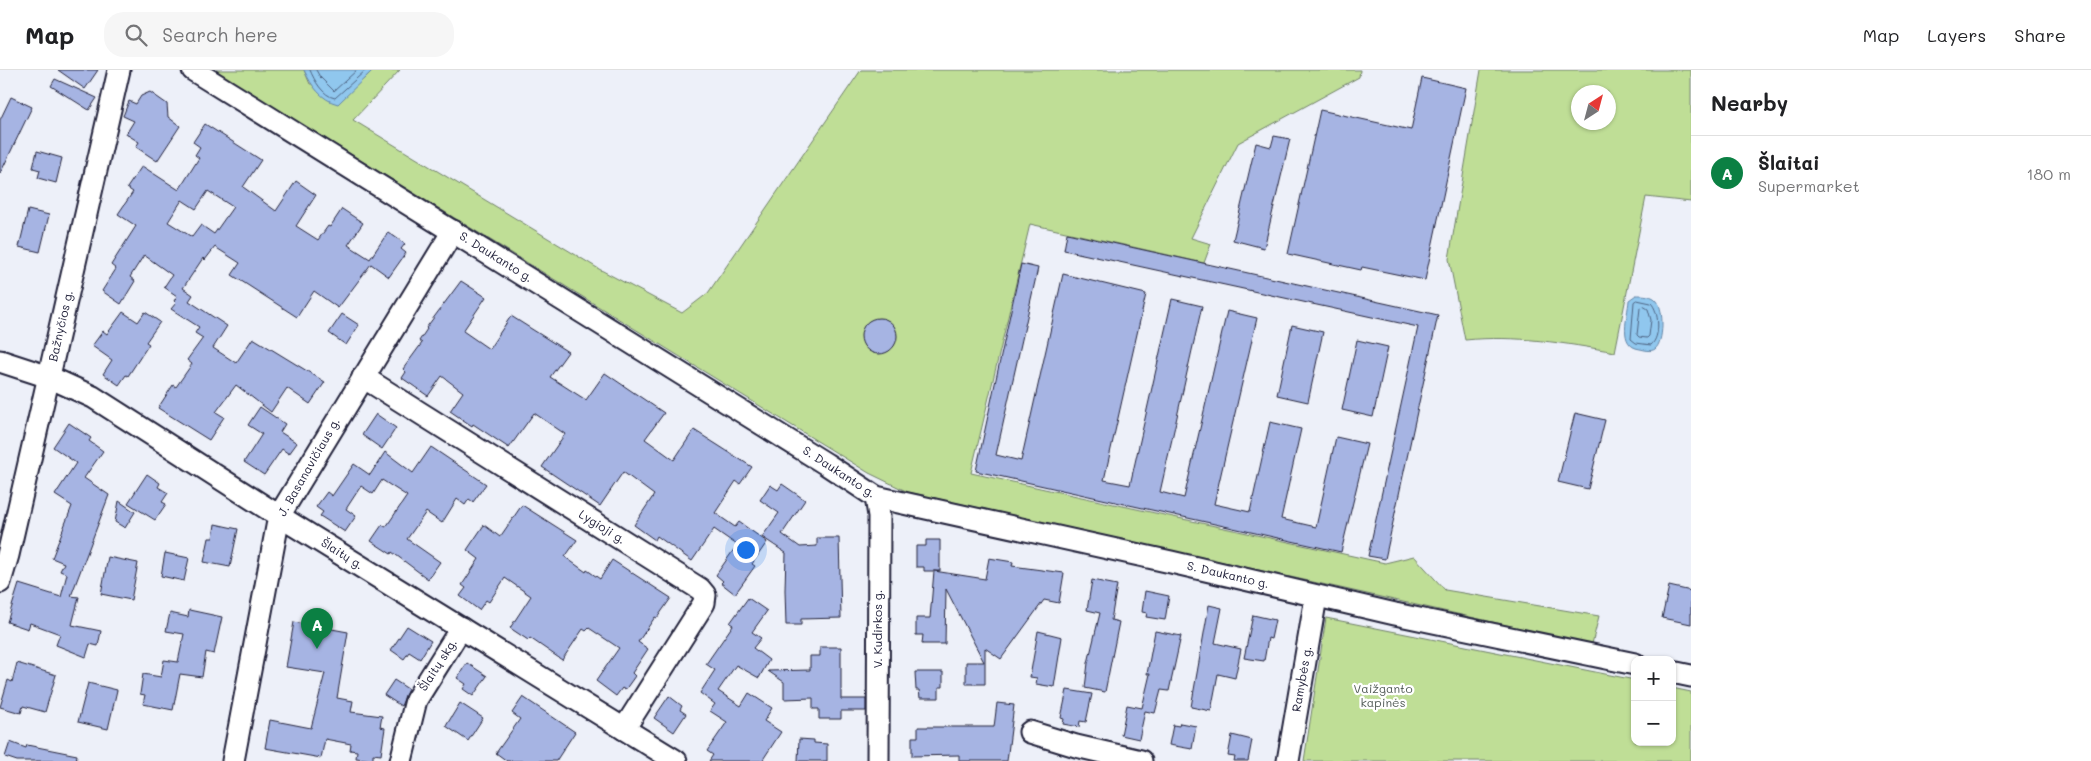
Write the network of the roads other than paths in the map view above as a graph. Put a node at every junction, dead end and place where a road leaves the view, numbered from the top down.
1 (119, 70) edge
2 (193, 70) edge
3 (454, 231) junction
4 (0, 362) edge
5 (363, 377) junction
6 (49, 378) junction
7 (876, 498) junction
8 (279, 516) junction
9 (0, 582) edge
10 (1316, 596) junction
11 (461, 628) junction
12 (1631, 663) edge
13 (1676, 673) edge
14 (1691, 676) edge
15 (624, 729) junction
16 (1030, 732) dead end
17 (233, 761) edge
18 (401, 761) edge
19 (676, 761) edge
20 (878, 761) edge
21 (1141, 761) edge
22 (1288, 761) edge

1 - 6 street, Bažnyčios g.
2 - 3 street, S. Daukanto g.
3 - 5 street, J. Basanavičiaus g.
3 - 7 street, S. Daukanto g.
4 - 6 street, Šlaitų g.
5 - 8 street, J. Basanavičiaus g.
5 - 15 street, Lygioji g.
6 - 8 street, Šlaitų g.
6 - 9 street, Bažnyčios g.
7 - 10 street, S. Daukanto g.
7 - 20 street, V. Kudirkos g.
8 - 11 street, Šlaitų g.
8 - 17 street, J. Basanavičiaus g.
10 - 12 street, S. Daukanto g.
10 - 22 street, Ramybės g.
11 - 15 street, Šlaitų g.
11 - 18 street, Šlaitų skg.
13 - 14 street
15 - 19 street, Šlaitų g.
16 - 21 street

